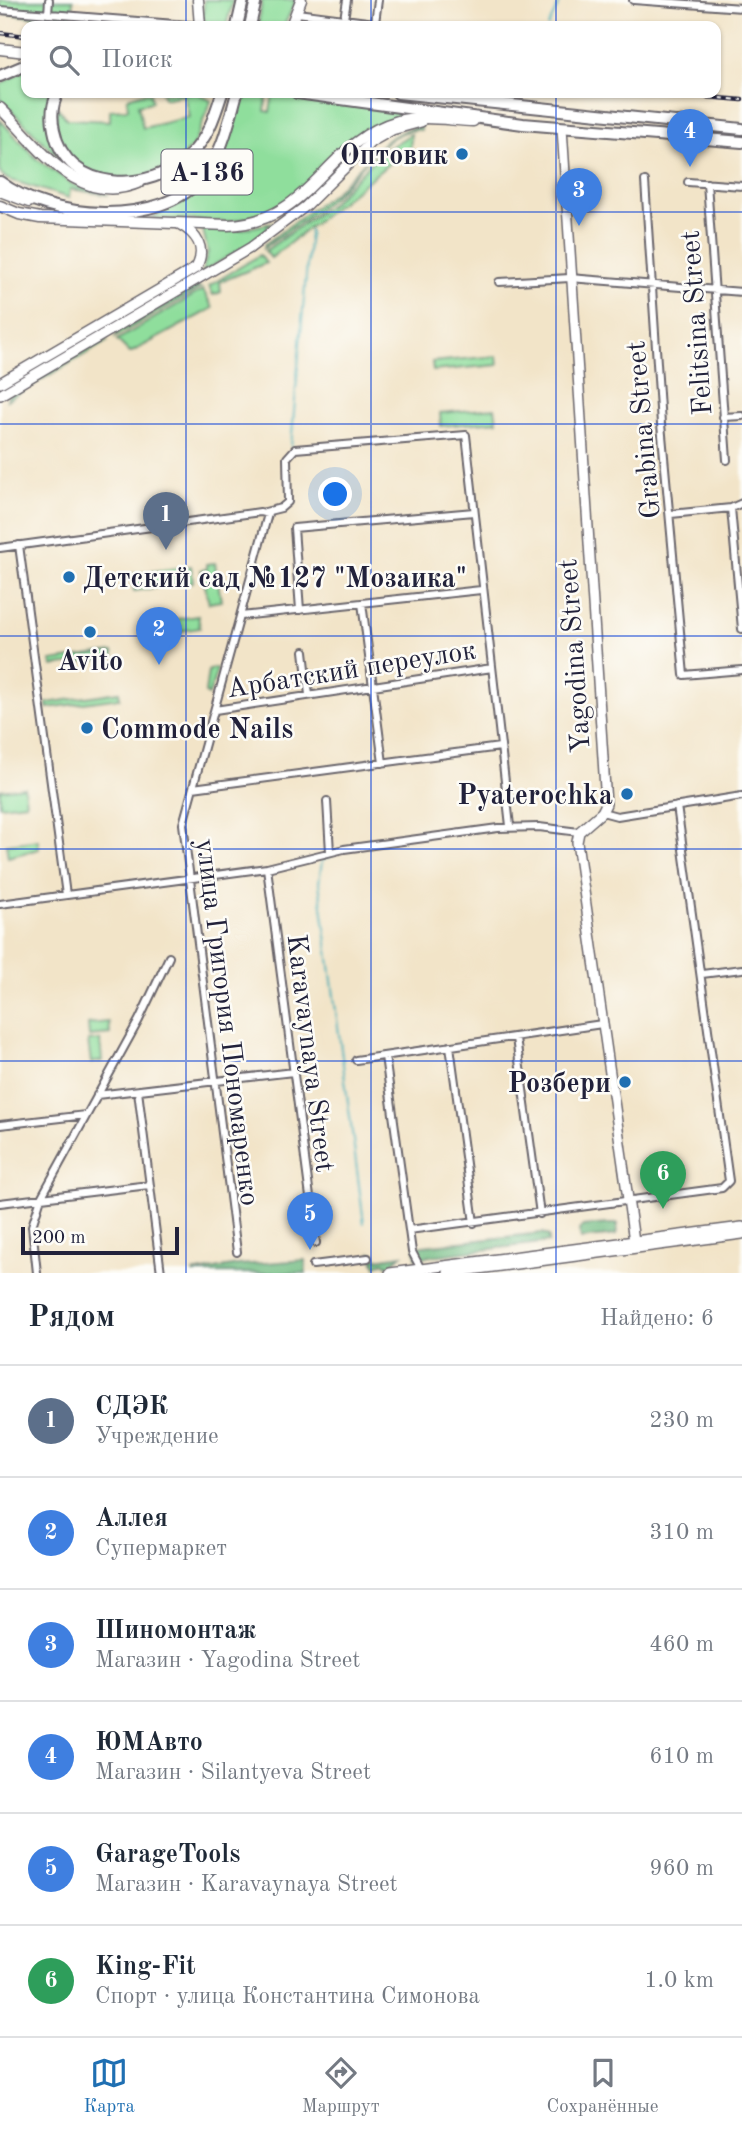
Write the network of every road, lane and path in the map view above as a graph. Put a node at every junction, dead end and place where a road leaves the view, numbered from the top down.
1 (49, 0) edge
2 (198, 0) edge
3 (243, 0) edge
4 (256, 0) edge
5 (301, 0) edge
6 (347, 0) edge
7 (377, 0) edge
8 (633, 0) edge
9 (742, 8) edge
10 (0, 10) edge
11 (297, 13) junction
12 (48, 15) junction
13 (344, 19) junction
14 (131, 21) edge
15 (200, 21) edge
16 (238, 21) edge
17 (251, 21) edge
18 (293, 21) edge
19 (360, 21) edge
20 (375, 21) edge
21 (0, 49) edge
22 (21, 51) edge
23 (21, 67) edge
24 (0, 76) edge
25 (56, 98) edge
26 (220, 98) edge
27 (235, 98) edge
28 (333, 98) edge
29 (445, 98) edge
30 (0, 108) edge
31 (444, 120) junction
32 (680, 123) junction
33 (523, 124) junction
34 (562, 128) junction
35 (742, 129) edge
36 (679, 137) junction
37 (742, 142) edge
38 (143, 181) junction
39 (645, 181) dead end
40 (0, 182) edge
41 (688, 182) dead end
42 (707, 183) junction
43 (742, 186) edge
44 (0, 191) edge
45 (0, 206) edge
46 (47, 206) junction
47 (178, 223) junction
48 (569, 278) junction
49 (499, 282) dead end
50 (650, 284) junction
51 (713, 291) junction
52 (742, 292) edge
53 (152, 295) junction
54 (160, 302) junction
55 (0, 383) edge
56 (0, 395) edge
57 (742, 416) edge
58 (723, 417) junction
59 (727, 460) dead end
60 (742, 503) edge
61 (731, 508) junction
62 (474, 512) junction
63 (266, 513) junction
64 (671, 514) junction
65 (19, 545) junction
66 (0, 548) edge
67 (481, 590) junction
68 (362, 603) junction
69 (300, 610) junction
70 (241, 616) junction
71 (742, 629) edge
72 (304, 651) dead end
73 (492, 668) junction
74 (742, 670) edge
75 (373, 686) junction
76 (309, 695) junction
77 (215, 709) junction
78 (500, 747) junction
79 (383, 763) junction
80 (193, 788) junction
81 (742, 796) edge
82 (327, 802) dead end
83 (677, 806) junction
84 (602, 813) junction
85 (510, 827) junction
86 (579, 832) junction
87 (330, 852) junction
88 (267, 868) junction
89 (190, 879) junction
90 (66, 895) junction
91 (0, 904) edge
92 (169, 957) dead end
93 (742, 969) edge
94 (702, 974) junction
95 (602, 1024) junction
96 (516, 1038) junction
97 (450, 1046) junction
98 (385, 1056) junction
99 (356, 1060) dead end
100 (293, 1072) junction
101 (215, 1083) junction
102 (138, 1091) junction
103 (97, 1095) junction
104 (86, 1115) junction
105 (0, 1125) edge
106 (149, 1185) junction
107 (41, 1198) junction
108 (628, 1202) junction
109 (0, 1203) edge
110 (540, 1214) junction
111 (474, 1223) junction
112 (632, 1227) junction
113 (742, 1227) edge
114 (409, 1230) junction
115 (742, 1234) edge
116 (649, 1238) junction
117 (618, 1242) junction
118 (316, 1243) dead end
119 (634, 1244) junction
120 (237, 1252) dead end
121 (368, 1258) dead end
122 (313, 1265) dead end
123 (421, 1269) junction
124 (451, 1271) edge
125 (37, 1273) edge
126 (161, 1273) edge
127 (390, 1273) edge

1 - 12 street
2 - 15 main road
3 - 16 highway
4 - 17 highway
5 - 11 main road
6 - 13 street
7 - 20 street
8 - 9 street
10 - 12 street
11 - 13 street
11 - 18 main road
12 - 14 street
13 - 19 street
21 - 22 main road
23 - 24 highway
25 - 38 highway, А-136
26 - 38 highway, А-136
27 - 46 highway, А-136
28 - 33 highway, А-136
29 - 32 highway
30 - 38 main road, А-136
31 - 33 main road, А-136
31 - 47 main road, А-136
31 - 54 main road
32 - 35 highway
32 - 36 highway
33 - 34 highway, А-136
34 - 36 highway, А-136
34 - 48 main road, Yagodina Street
36 - 37 highway, А-136
39 - 50 street, Grabina Street
40 - 46 highway, А-136
41 - 42 street
42 - 43 street
42 - 51 street, Felitsina Street
44 - 46 main road, А-136
45 - 47 main road, А-136
47 - 53 main road
48 - 49 street
48 - 50 street
48 - 84 main road, Yagodina Street
50 - 51 street
50 - 64 street, Grabina Street
51 - 52 street
51 - 58 street, Felitsina Street
53 - 54 main road
53 - 55 main road
54 - 56 main road
57 - 58 street
58 - 59 street, Felitsina Street
60 - 61 street
61 - 64 street
61 - 71 street
62 - 63 street
62 - 67 street
62 - 69 street
63 - 65 street
63 - 70 street, улица Григория Пономаренко
64 - 74 street, Grabina Street
65 - 66 street
65 - 90 street
67 - 68 street
67 - 73 street
68 - 69 street
68 - 75 street
69 - 70 street
70 - 77 street, улица Григория Пономаренко
72 - 76 street
73 - 75 street, Арбатский переулок
73 - 78 street
75 - 76 street, Арбатский переулок
75 - 79 street
76 - 77 street, Арбатский переулок
77 - 80 street, улица Григория Пономаренко
78 - 79 street
78 - 85 street
79 - 80 street
80 - 89 street, улица Григория Пономаренко
81 - 83 street
82 - 87 street
83 - 84 street
83 - 94 street
84 - 86 main road
85 - 86 street
85 - 87 street
86 - 95 main road
87 - 88 street
88 - 89 street
88 - 100 street, Karavaynaya Street
89 - 90 street
89 - 101 street, улица Григория Пономаренко
90 - 91 street
92 - 103 street
93 - 94 street
94 - 108 street
95 - 96 street
95 - 108 main road
96 - 97 street
96 - 110 street
97 - 98 street
97 - 111 street
98 - 99 street
98 - 114 street
100 - 101 street
100 - 118 street, Karavaynaya Street
101 - 102 street
101 - 120 street, улица Григория Пономаренко
102 - 103 street
102 - 106 street
103 - 104 street
104 - 105 street
104 - 107 street
106 - 107 street
106 - 126 street
107 - 109 street
107 - 125 street
108 - 110 street
108 - 112 main road
110 - 111 street
111 - 114 street
112 - 116 main road
112 - 117 main road
112 - 119 main road
113 - 116 main road
114 - 123 street
115 - 119 main road
116 - 119 main road
117 - 119 main road
117 - 124 main road
119 - 124 main road
121 - 122 street
123 - 124 main road
123 - 127 main road

